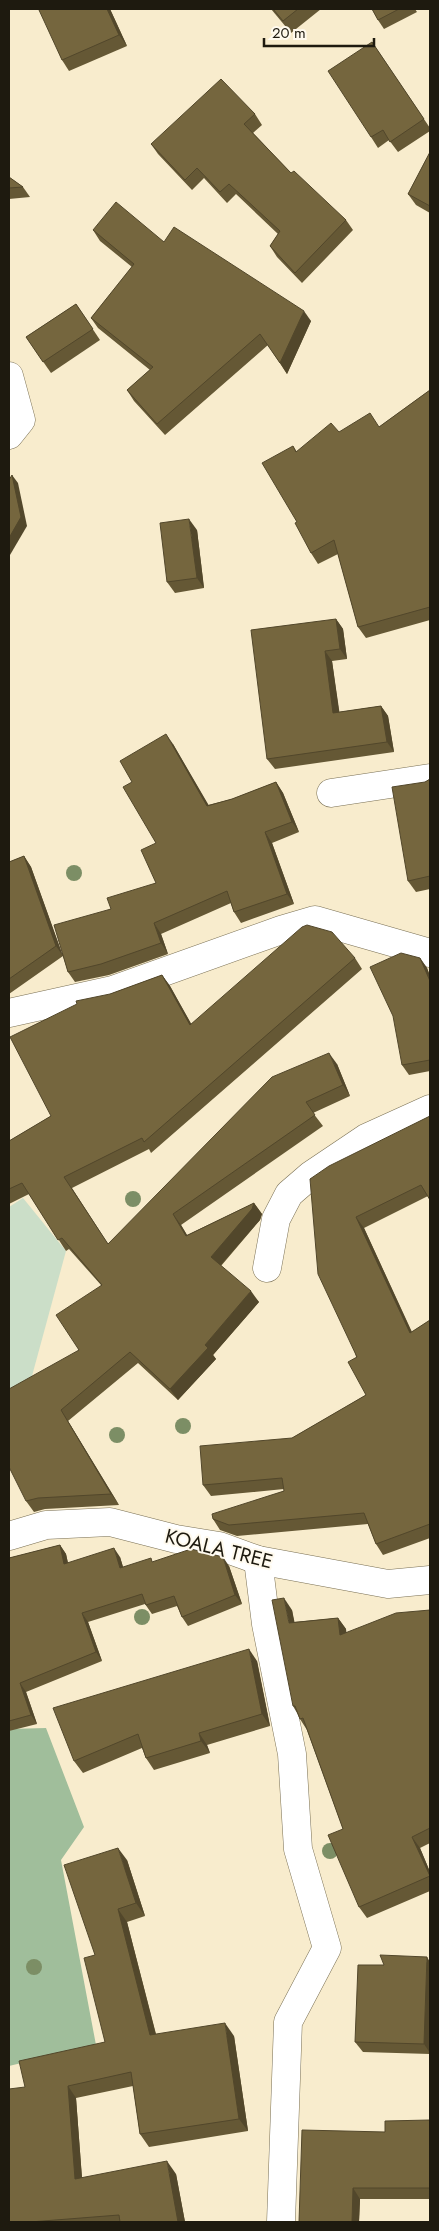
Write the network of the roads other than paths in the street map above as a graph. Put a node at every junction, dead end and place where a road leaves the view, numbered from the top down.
1 (9, 376) edge
2 (9, 435) edge
3 (430, 778) edge
4 (331, 793) dead end
5 (430, 953) edge
6 (9, 1013) edge
7 (430, 1109) edge
8 (266, 1268) dead end
9 (9, 1536) edge
10 (258, 1560) junction
11 (430, 1580) edge
12 (281, 2222) edge

1 - 2 street
3 - 4 street
5 - 6 street
7 - 8 street
9 - 10 street, KOALA TREE
10 - 11 street, KOALA TREE
10 - 12 street

